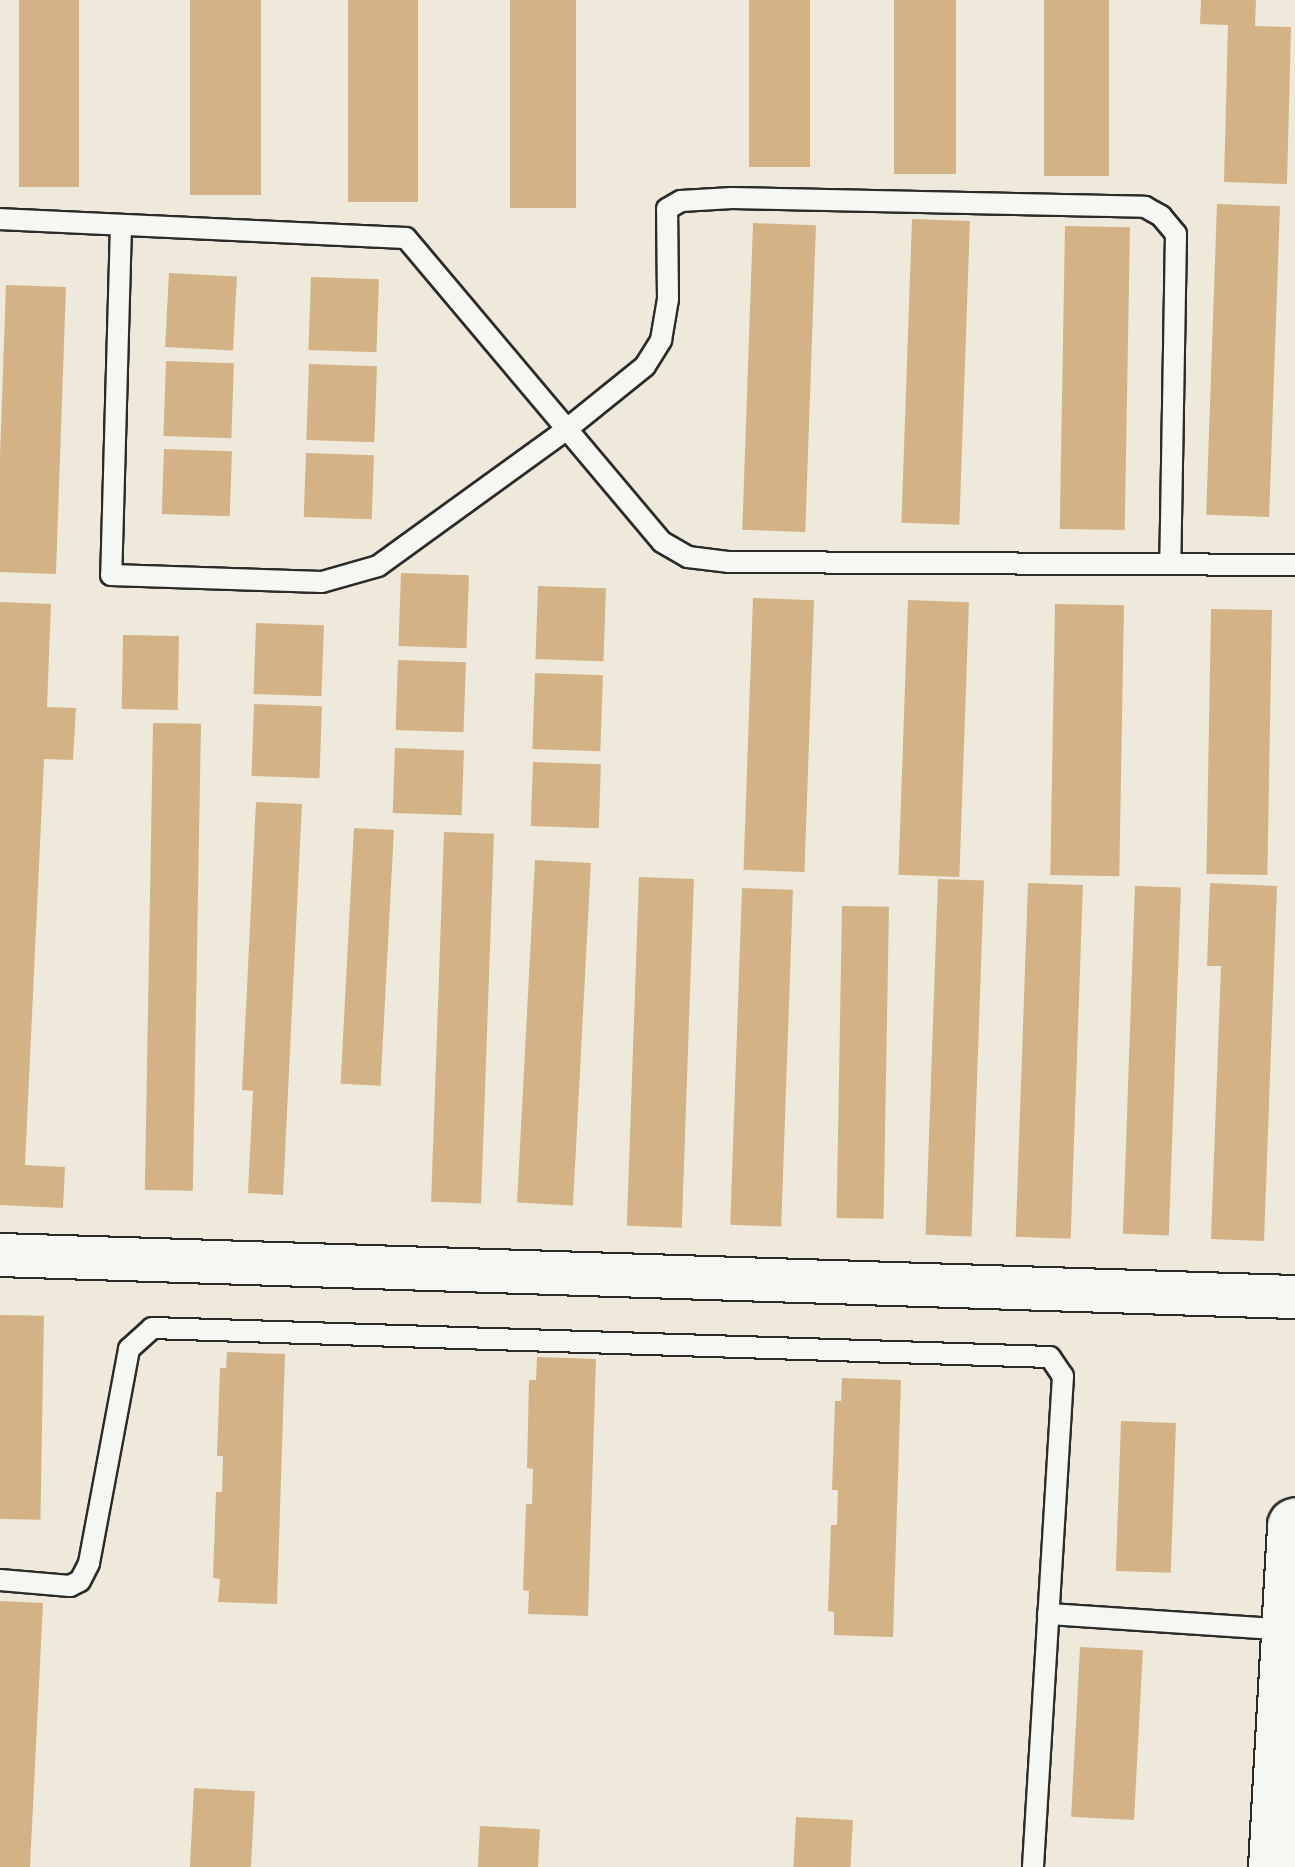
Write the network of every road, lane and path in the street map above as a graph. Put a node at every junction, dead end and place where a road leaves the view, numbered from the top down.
1 (0, 219) edge
2 (122, 225) junction
3 (567, 429) junction
4 (1170, 564) junction
5 (1295, 565) edge
6 (0, 1255) edge
7 (1295, 1297) edge
8 (1295, 1526) edge
9 (0, 1580) edge
10 (1048, 1614) junction
11 (1289, 1630) junction
12 (1033, 1867) edge
13 (1276, 1867) edge

1 - 2 lane
2 - 3 lane
2 - 3 lane
3 - 4 lane
3 - 4 lane
4 - 5 lane
6 - 7 street
8 - 11 street
9 - 10 lane
10 - 11 lane
10 - 12 lane
11 - 13 street

